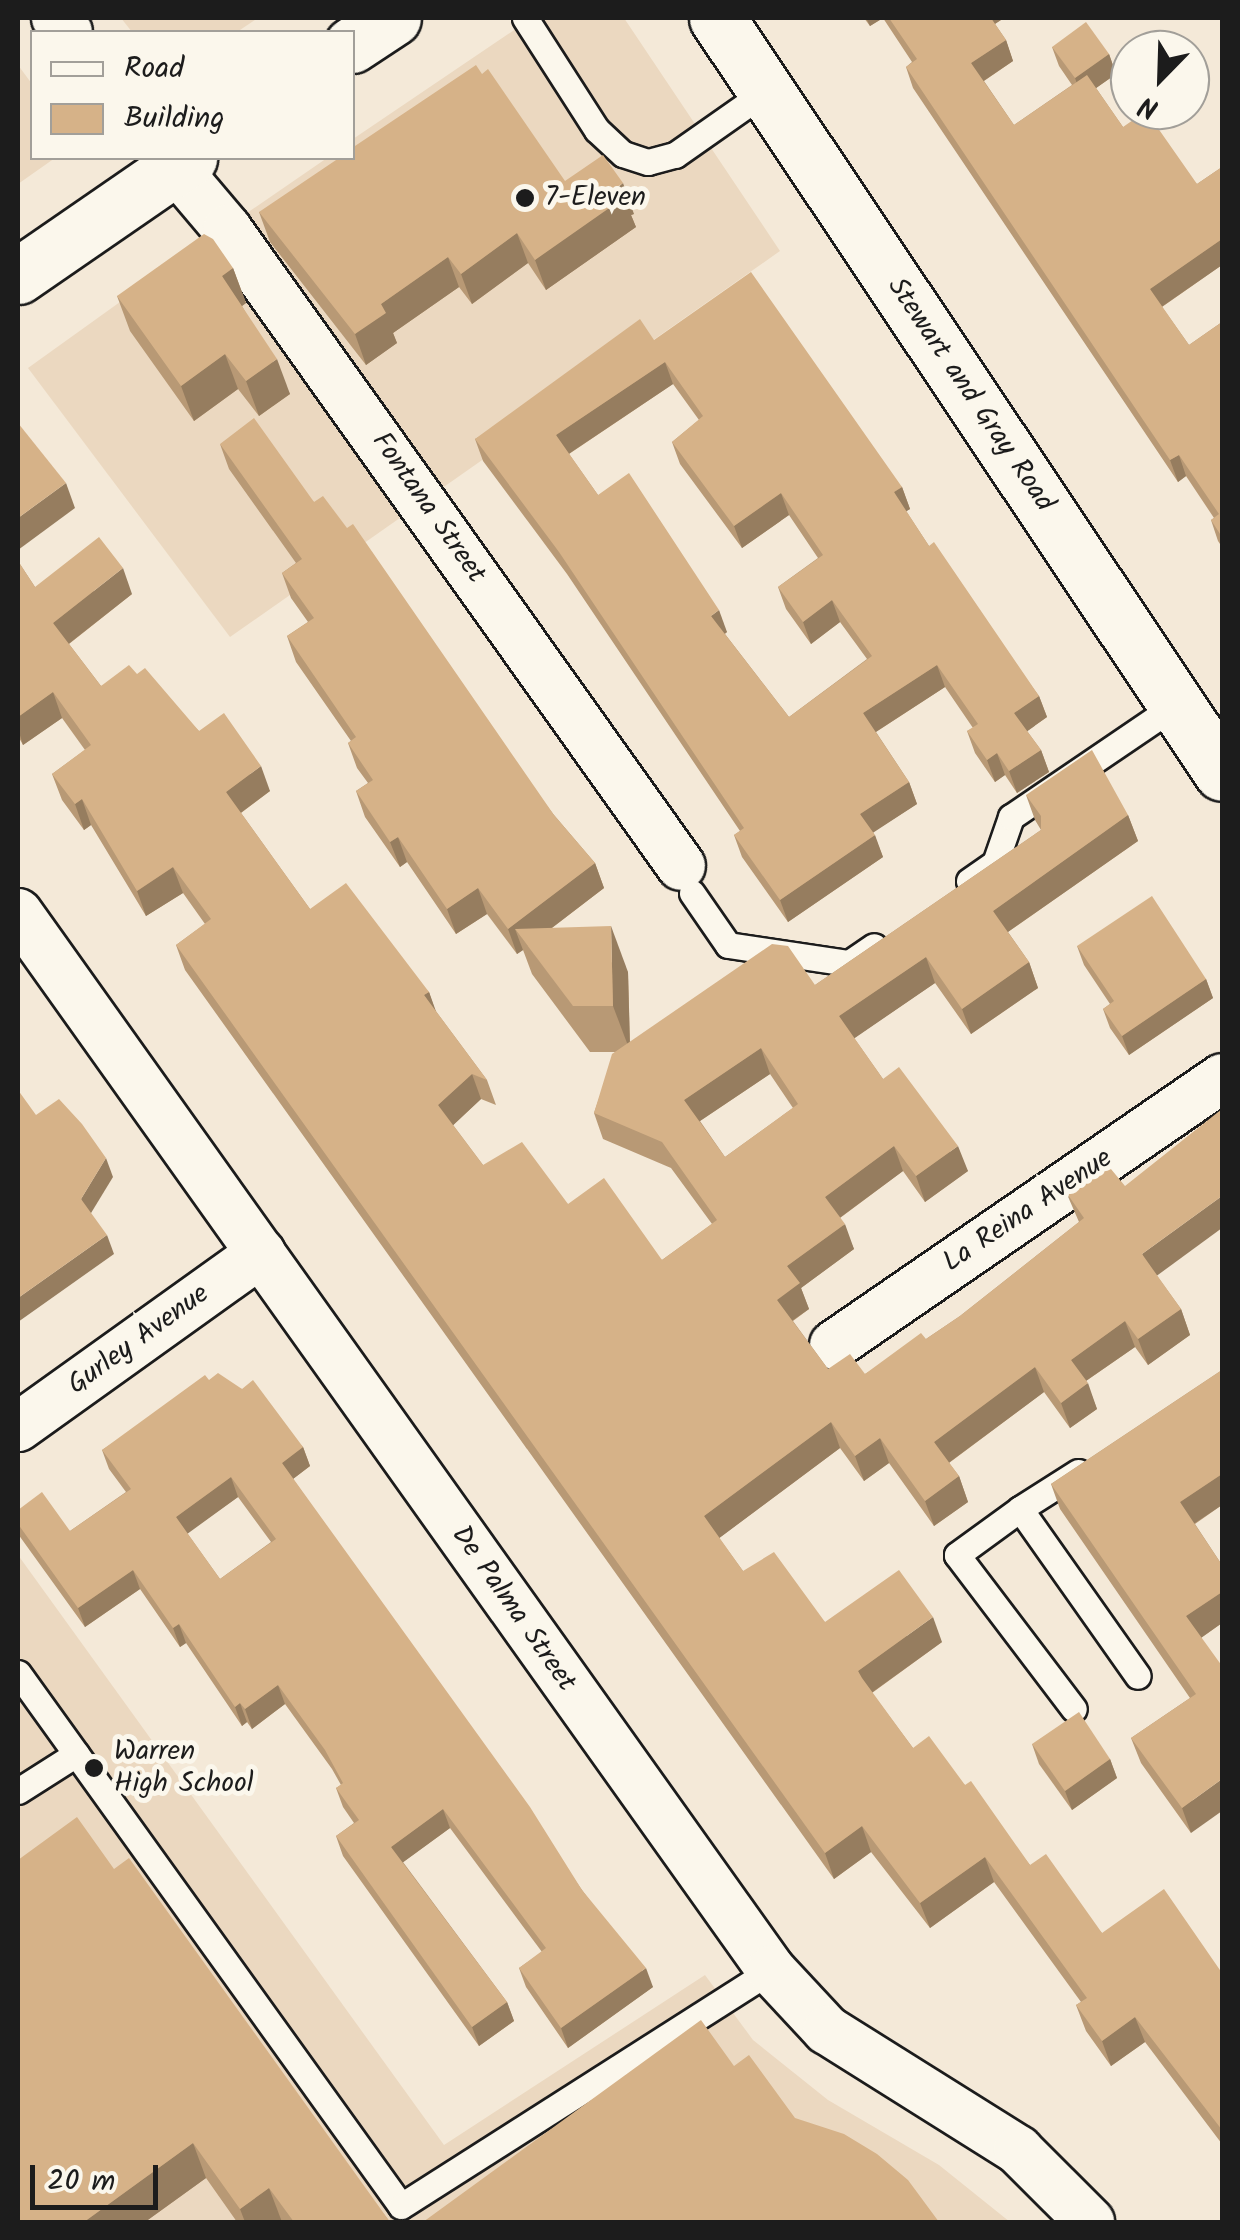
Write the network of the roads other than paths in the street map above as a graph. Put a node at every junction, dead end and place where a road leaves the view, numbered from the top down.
1 (393, 18) edge
2 (525, 18) edge
3 (717, 18) edge
4 (355, 44) edge
5 (766, 91) junction
6 (177, 161) edge
7 (18, 276) edge
8 (1176, 705) junction
9 (1222, 773) edge
10 (687, 879) joint
11 (946, 897) edge
12 (18, 913) edge
13 (898, 930) edge
14 (1222, 1078) edge
15 (261, 1253) junction
16 (834, 1345) dead end
17 (18, 1427) edge
18 (1104, 1456) edge
19 (1020, 1508) junction
20 (18, 1673) edge
21 (1138, 1676) dead end
22 (1074, 1709) dead end
23 (76, 1754) junction
24 (18, 1791) edge
25 (771, 1970) junction
26 (1090, 2222) edge

1 - 4 main road
2 - 5 lane
3 - 5 main road, Stewart and Gray Road
5 - 8 main road, Stewart and Gray Road
6 - 7 main road
6 - 10 street, Fontana Street
8 - 9 main road, Stewart and Gray Road
8 - 11 lane
10 - 13 lane
12 - 15 street, De Palma Street
14 - 16 street, La Reina Avenue
15 - 17 street, Gurley Avenue
15 - 25 street, De Palma Street
18 - 19 lane
19 - 21 lane
19 - 22 lane
20 - 23 lane
23 - 24 lane
23 - 25 lane
25 - 26 street, De Palma Street

